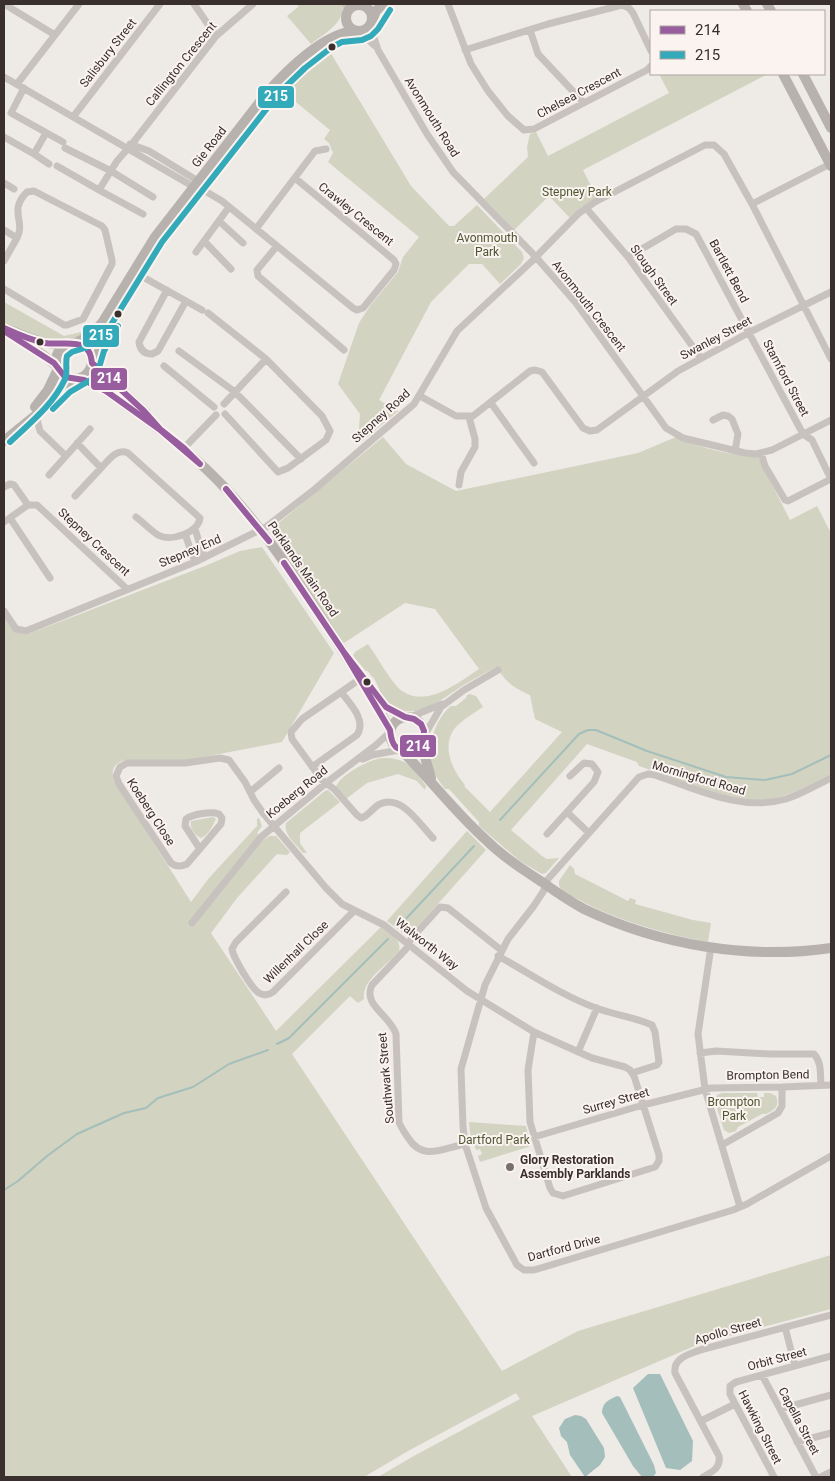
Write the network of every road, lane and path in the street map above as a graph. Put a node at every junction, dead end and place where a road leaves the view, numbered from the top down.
1 (4, 4) edge
2 (79, 4) edge
3 (160, 4) edge
4 (194, 4) edge
5 (253, 4) edge
6 (383, 4) edge
7 (448, 4) edge
8 (364, 5) edge
9 (347, 12) edge
10 (371, 23) junction
11 (530, 30) junction
12 (357, 31) junction
13 (55, 34) junction
14 (216, 36) junction
15 (317, 47) junction
16 (650, 49) edge
17 (378, 50) junction
18 (465, 50) junction
19 (650, 67) edge
20 (784, 75) edge
21 (804, 75) edge
22 (4, 77) edge
23 (21, 86) junction
24 (584, 103) junction
25 (7, 111) edge
26 (73, 117) junction
27 (831, 128) edge
28 (46, 132) junction
29 (4, 137) edge
30 (130, 146) junction
31 (326, 149) dead end
32 (34, 154) junction
33 (831, 165) edge
34 (111, 171) junction
35 (295, 178) junction
36 (4, 183) edge
37 (196, 184) junction
38 (14, 189) dead end
39 (99, 190) junction
40 (153, 197) dead end
41 (752, 204) junction
42 (230, 207) junction
43 (586, 208) junction
44 (143, 214) dead end
45 (219, 222) junction
46 (256, 229) junction
47 (4, 230) edge
48 (17, 238) junction
49 (204, 241) junction
50 (243, 243) dead end
51 (277, 246) junction
52 (196, 252) dead end
53 (535, 256) junction
54 (628, 257) junction
55 (4, 261) edge
56 (231, 269) dead end
57 (134, 272) junction
58 (4, 289) edge
59 (167, 290) junction
60 (831, 292) edge
61 (186, 301) junction
62 (803, 305) junction
63 (4, 330) edge
64 (750, 332) junction
65 (71, 344) junction
66 (344, 350) dead end
67 (179, 351) dead end
68 (701, 358) junction
69 (831, 358) edge
70 (266, 359) junction
71 (92, 361) junction
72 (164, 366) dead end
73 (58, 368) junction
74 (76, 379) junction
75 (235, 392) junction
76 (420, 396) junction
77 (643, 397) junction
78 (491, 403) junction
79 (224, 404) junction
80 (215, 411) junction
81 (225, 414) junction
82 (36, 415) junction
83 (469, 417) junction
84 (713, 420) dead end
85 (831, 420) edge
86 (23, 426) junction
87 (90, 429) dead end
88 (160, 429) junction
89 (40, 431) junction
90 (804, 434) junction
91 (4, 436) edge
92 (4, 441) edge
93 (77, 444) junction
94 (184, 448) junction
95 (735, 451) junction
96 (761, 453) junction
97 (66, 456) junction
98 (301, 458) junction
99 (534, 463) dead end
100 (101, 468) junction
101 (49, 475) dead end
102 (459, 485) dead end
103 (4, 487) edge
104 (75, 496) dead end
105 (28, 505) junction
106 (136, 517) dead end
107 (7, 520) edge
108 (195, 529) junction
109 (260, 530) junction
110 (185, 534) junction
111 (204, 558) junction
112 (195, 562) junction
113 (50, 578) dead end
114 (127, 589) junction
115 (4, 611) edge
116 (354, 667) junction
117 (498, 670) dead end
118 (360, 679) junction
119 (341, 692) junction
120 (454, 697) junction
121 (408, 717) junction
122 (390, 731) junction
123 (423, 738) junction
124 (400, 750) junction
125 (349, 766) junction
126 (312, 767) junction
127 (279, 768) dead end
128 (570, 776) dead end
129 (831, 778) edge
130 (326, 783) junction
131 (250, 792) junction
132 (449, 804) junction
133 (567, 812) junction
134 (273, 826) junction
135 (589, 833) junction
136 (547, 834) dead end
137 (433, 838) dead end
138 (200, 849) junction
139 (546, 885) junction
140 (286, 892) dead end
141 (354, 911) junction
142 (192, 923) dead end
143 (409, 944) junction
144 (711, 947) junction
145 (831, 948) edge
146 (500, 953) junction
147 (480, 999) junction
148 (597, 1008) junction
149 (534, 1032) junction
150 (578, 1052) junction
151 (700, 1053) junction
152 (632, 1072) junction
153 (821, 1085) junction
154 (831, 1085) edge
155 (782, 1087) junction
156 (705, 1089) junction
157 (644, 1105) junction
158 (534, 1137) junction
159 (465, 1144) junction
160 (722, 1145) junction
161 (831, 1156) edge
162 (740, 1207) junction
163 (831, 1315) edge
164 (785, 1327) junction
165 (831, 1359) edge
166 (795, 1366) junction
167 (762, 1375) junction
168 (730, 1386) joint
169 (831, 1395) edge
170 (735, 1404) junction
171 (780, 1409) junction
172 (701, 1422) junction
173 (831, 1433) edge
174 (797, 1442) junction
175 (831, 1472) edge
176 (703, 1477) edge
177 (774, 1477) edge
178 (816, 1477) edge
179 (821, 1477) edge

1 - 13 street
2 - 13 street
3 - 26 street, Salisbury Street
4 - 14 street
5 - 14 street, Callington Crescent
6 - 10 street
7 - 18 street, Chelsea Crescent
8 - 9 street
8 - 10 street
9 - 12 street
9 - 15 street, Gie Road
10 - 12 street
10 - 17 street, Avonmouth Road
11 - 16 street
11 - 18 street
11 - 24 street
12 - 15 street, Gie Road
12 - 17 street, Avonmouth Road
13 - 23 street
14 - 30 street, Callington Crescent
15 - 37 street, Gie Road
17 - 53 street, Avonmouth Road
18 - 24 street, Chelsea Crescent
19 - 24 street, Chelsea Crescent
20 - 33 street
21 - 27 street
22 - 23 street
23 - 25 street
23 - 26 street
25 - 28 street
26 - 30 street
28 - 32 street
28 - 34 street
29 - 32 street
30 - 34 street, Callington Crescent
30 - 37 street
31 - 35 street
32 - 39 street
33 - 41 street
34 - 39 street, Callington Crescent
34 - 40 street
35 - 46 street
35 - 51 street, Crawley Crescent
36 - 38 street
37 - 42 street, Crawley Crescent
37 - 57 street, Gie Road
39 - 44 street
41 - 43 street, Avonmouth Crescent
41 - 62 street, Avonmouth Crescent
42 - 45 street
42 - 46 street, Crawley Crescent
43 - 53 street, Avonmouth Crescent
43 - 54 street, Slough Street
45 - 49 street
45 - 50 street
46 - 51 street, Crawley Crescent
47 - 48 street
48 - 55 street
48 - 58 street
49 - 52 street
49 - 56 street
51 - 66 street
53 - 76 street, Stepney Road
53 - 77 street, Avonmouth Crescent
54 - 64 street, Bartlett Bend
54 - 68 street, Slough Street
57 - 59 street
57 - 65 street, Gie Road
57 - 71 street, Gie Road
59 - 61 street
59 - 61 street
60 - 62 street, Swanley Street
61 - 70 street
62 - 64 street, Swanley Street
62 - 69 street, Avonmouth Crescent
63 - 65 street
63 - 73 street
64 - 68 street, Swanley Street
64 - 90 street, Stamford Street
65 - 71 street
65 - 73 street
67 - 75 street
68 - 77 street, Swanley Street
70 - 75 street
70 - 98 street
71 - 74 street
71 - 88 street, Parklands Main Road
72 - 80 street
73 - 74 street
73 - 91 street
74 - 82 street
74 - 88 street, Parklands Main Road
75 - 79 street
75 - 98 street
76 - 83 street
76 - 109 street, Stepney Road
77 - 78 street, Swanley Street
77 - 95 street, Avonmouth Crescent
78 - 83 street
78 - 99 street
79 - 80 street
79 - 81 street
80 - 81 street
80 - 94 street
81 - 98 street
82 - 86 street
82 - 89 street
83 - 102 street
84 - 95 street
85 - 90 street, Avonmouth Crescent
86 - 89 street
86 - 92 street
87 - 93 street
88 - 94 street, Parklands Main Road
89 - 97 street
90 - 96 street, Avonmouth Crescent
90 - 96 street, Stamford Street
93 - 97 street
93 - 100 street
94 - 109 street, Parklands Main Road
95 - 96 street, Avonmouth Crescent
97 - 101 street
100 - 104 street
100 - 108 street
103 - 105 street
105 - 107 street
105 - 114 street, Stepney Crescent
106 - 110 street
107 - 113 street
108 - 110 street
108 - 111 street
109 - 111 street, Stepney End
109 - 116 street, Parklands Main Road
110 - 112 street
111 - 112 street, Stepney End
112 - 114 street, Stepney End
114 - 115 street, Stepney Crescent
116 - 118 street, Parklands Main Road
116 - 121 street, Parklands Main Road
117 - 120 street
118 - 119 street
118 - 122 street, Parklands Main Road
119 - 126 street
119 - 126 street
120 - 121 street
120 - 123 street
121 - 122 street
121 - 123 street
122 - 124 street
122 - 125 street, Koeberg Road
123 - 124 street
123 - 132 street
124 - 125 street, Koeberg Road
124 - 132 street
125 - 130 street, Koeberg Road
126 - 130 street
127 - 131 street
128 - 133 street
129 - 135 street, Morningford Road
130 - 134 street, Koeberg Road
130 - 137 street
131 - 134 street, Koeberg Close
131 - 138 street, Koeberg Close
132 - 139 street
133 - 135 street
133 - 136 street
134 - 141 street, Walworth Way
134 - 142 street, Koeberg Road
135 - 139 street, Morningford Road
138 - 138 street, Koeberg Close
139 - 144 street
139 - 146 street, Dartford Drive
140 - 141 street, Willenhall Close
141 - 143 street, Walworth Way
143 - 146 street
143 - 147 street, Walworth Way
143 - 159 street, Southwark Street
144 - 145 street
144 - 151 street
146 - 147 street, Dartford Drive
146 - 148 street
147 - 149 street, Walworth Way
147 - 159 street, Dartford Drive
148 - 150 street
148 - 152 street
149 - 150 street, Walworth Way
149 - 158 street
150 - 152 street, Walworth Way
151 - 153 street
151 - 156 street
152 - 157 street
153 - 154 street, Brompton Bend
153 - 155 street, Brompton Bend
155 - 156 street, Brompton Bend
155 - 160 street
156 - 157 street, Surrey Street
156 - 160 street
157 - 158 street, Surrey Street
157 - 158 street
159 - 162 street, Dartford Drive
160 - 162 street
161 - 162 street, Dartford Drive
163 - 164 street, Apollo Street
164 - 166 street
164 - 172 street, Apollo Street
165 - 166 street, Orbit Street
166 - 167 street, Orbit Street
167 - 168 street, Orbit Street
167 - 171 street, Capella Street
168 - 170 street, Hawking Street
169 - 171 street
170 - 172 street
170 - 177 street, Hawking Street
171 - 174 street, Capella Street
172 - 176 street, Apollo Street
173 - 174 street
174 - 178 street, Capella Street
175 - 179 street

